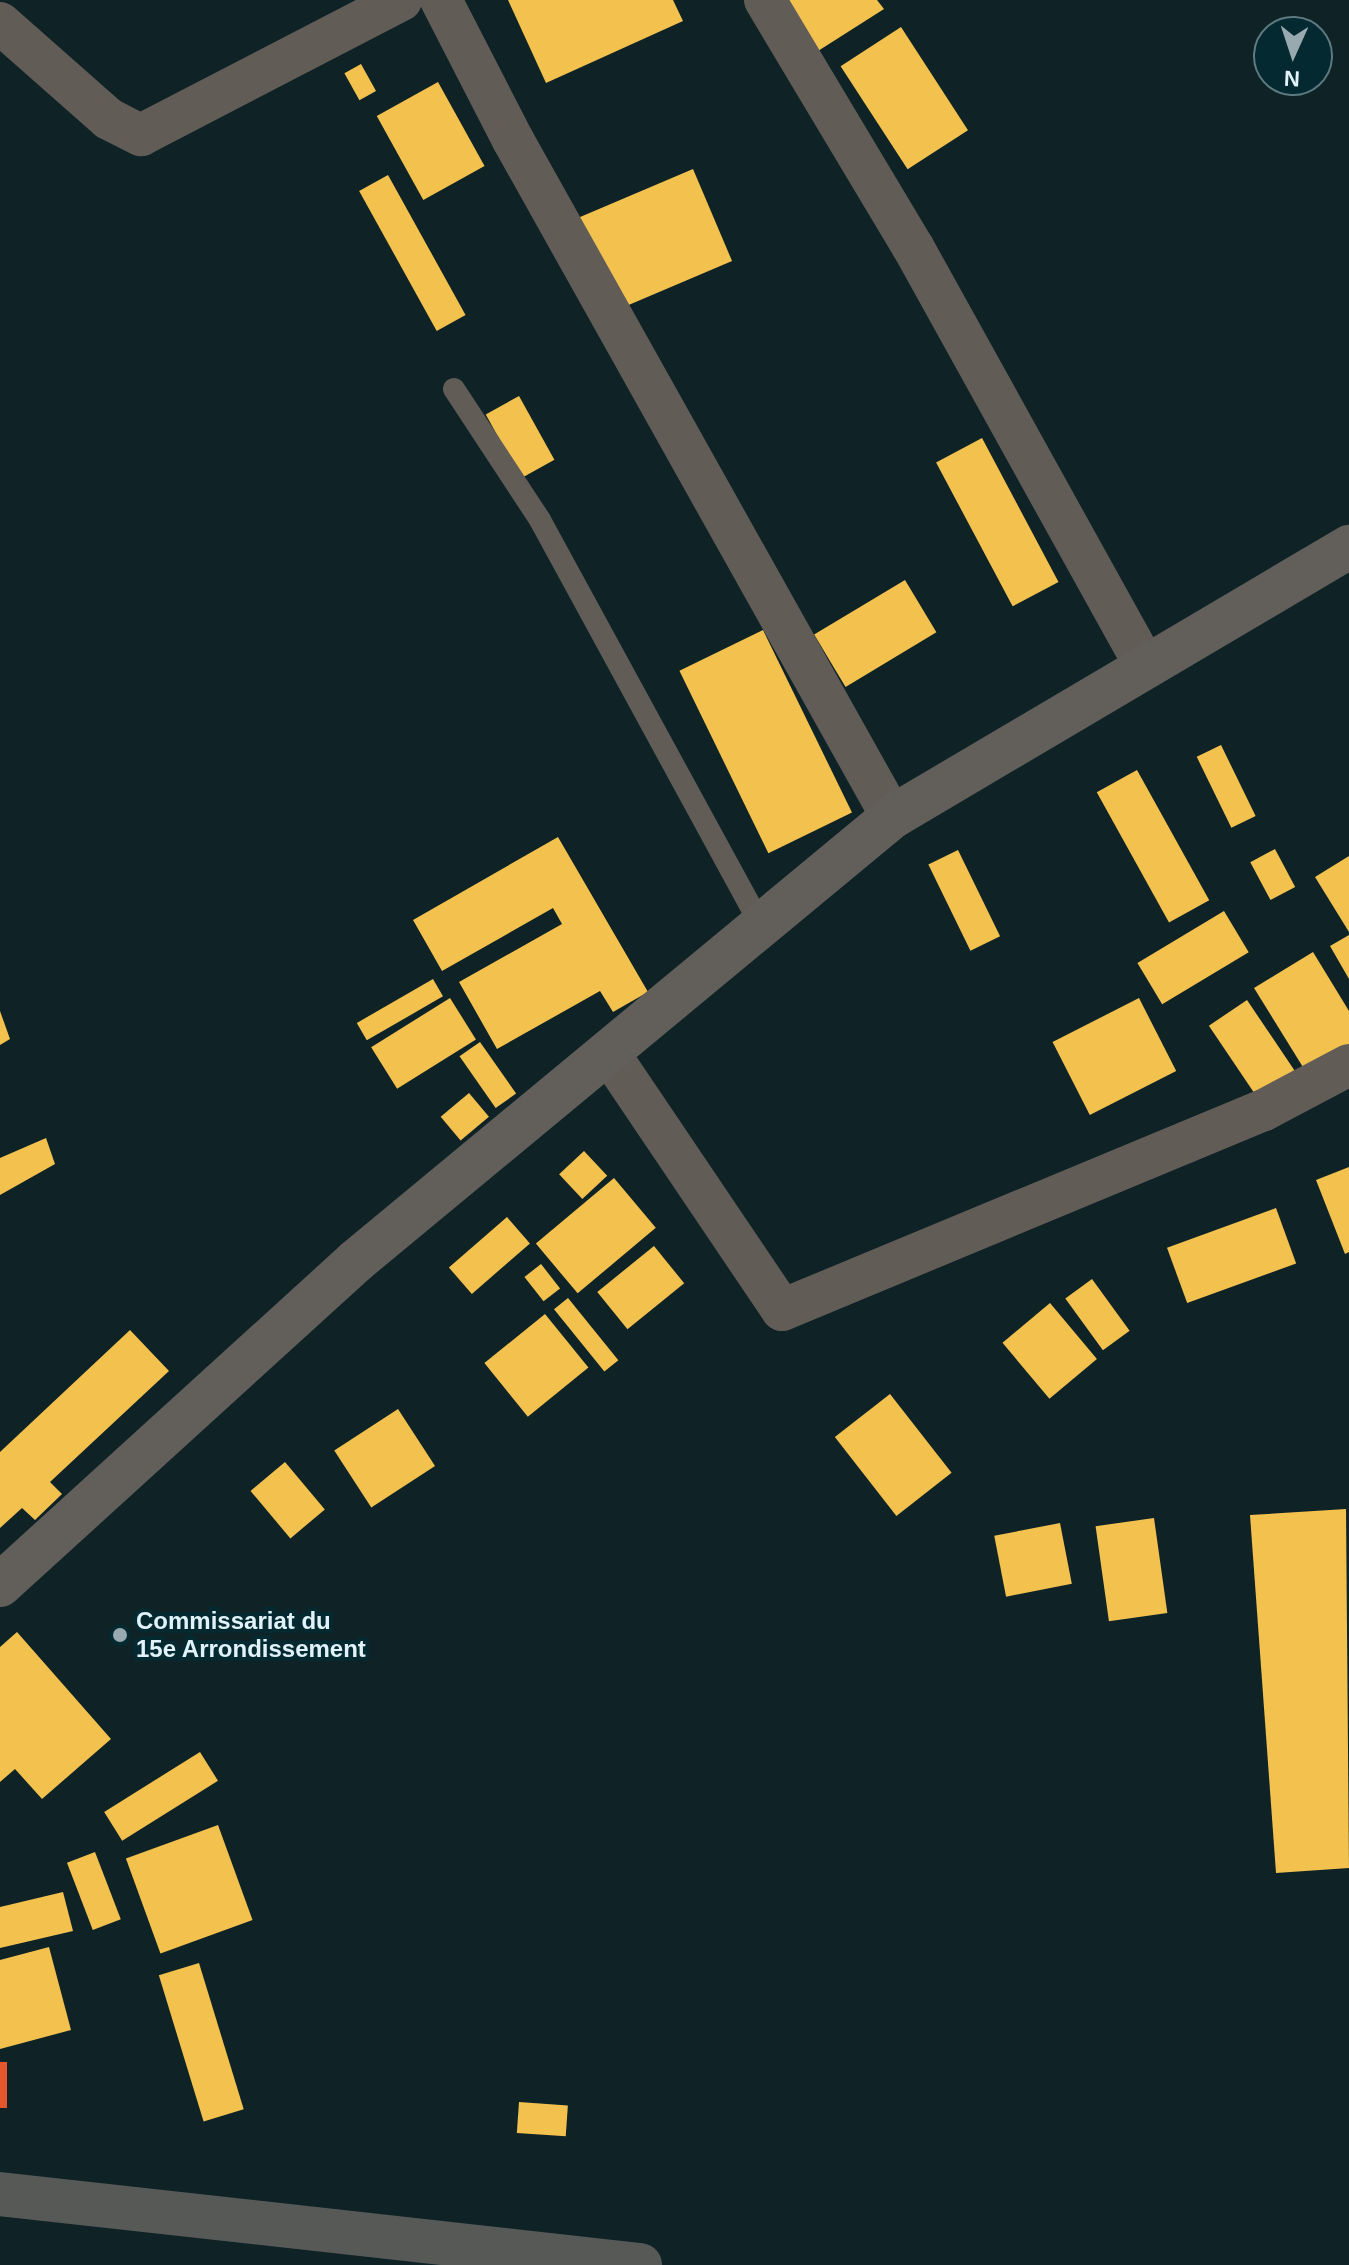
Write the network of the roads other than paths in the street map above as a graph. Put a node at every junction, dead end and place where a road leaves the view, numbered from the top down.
1 (401, 0) edge
2 (441, 0) edge
3 (765, 0) edge
4 (0, 23) edge
5 (454, 389) dead end
6 (1349, 547) edge
7 (1145, 666) junction
8 (892, 817) junction
9 (761, 926) junction
10 (608, 1052) junction
11 (1349, 1065) edge
12 (0, 1585) edge
13 (0, 2194) edge
14 (640, 2265) edge

1 - 4 street
2 - 8 street
3 - 7 street
5 - 9 lane
6 - 7 main road
7 - 8 main road
8 - 9 main road
9 - 10 main road
10 - 11 street
10 - 12 main road
13 - 14 highway

